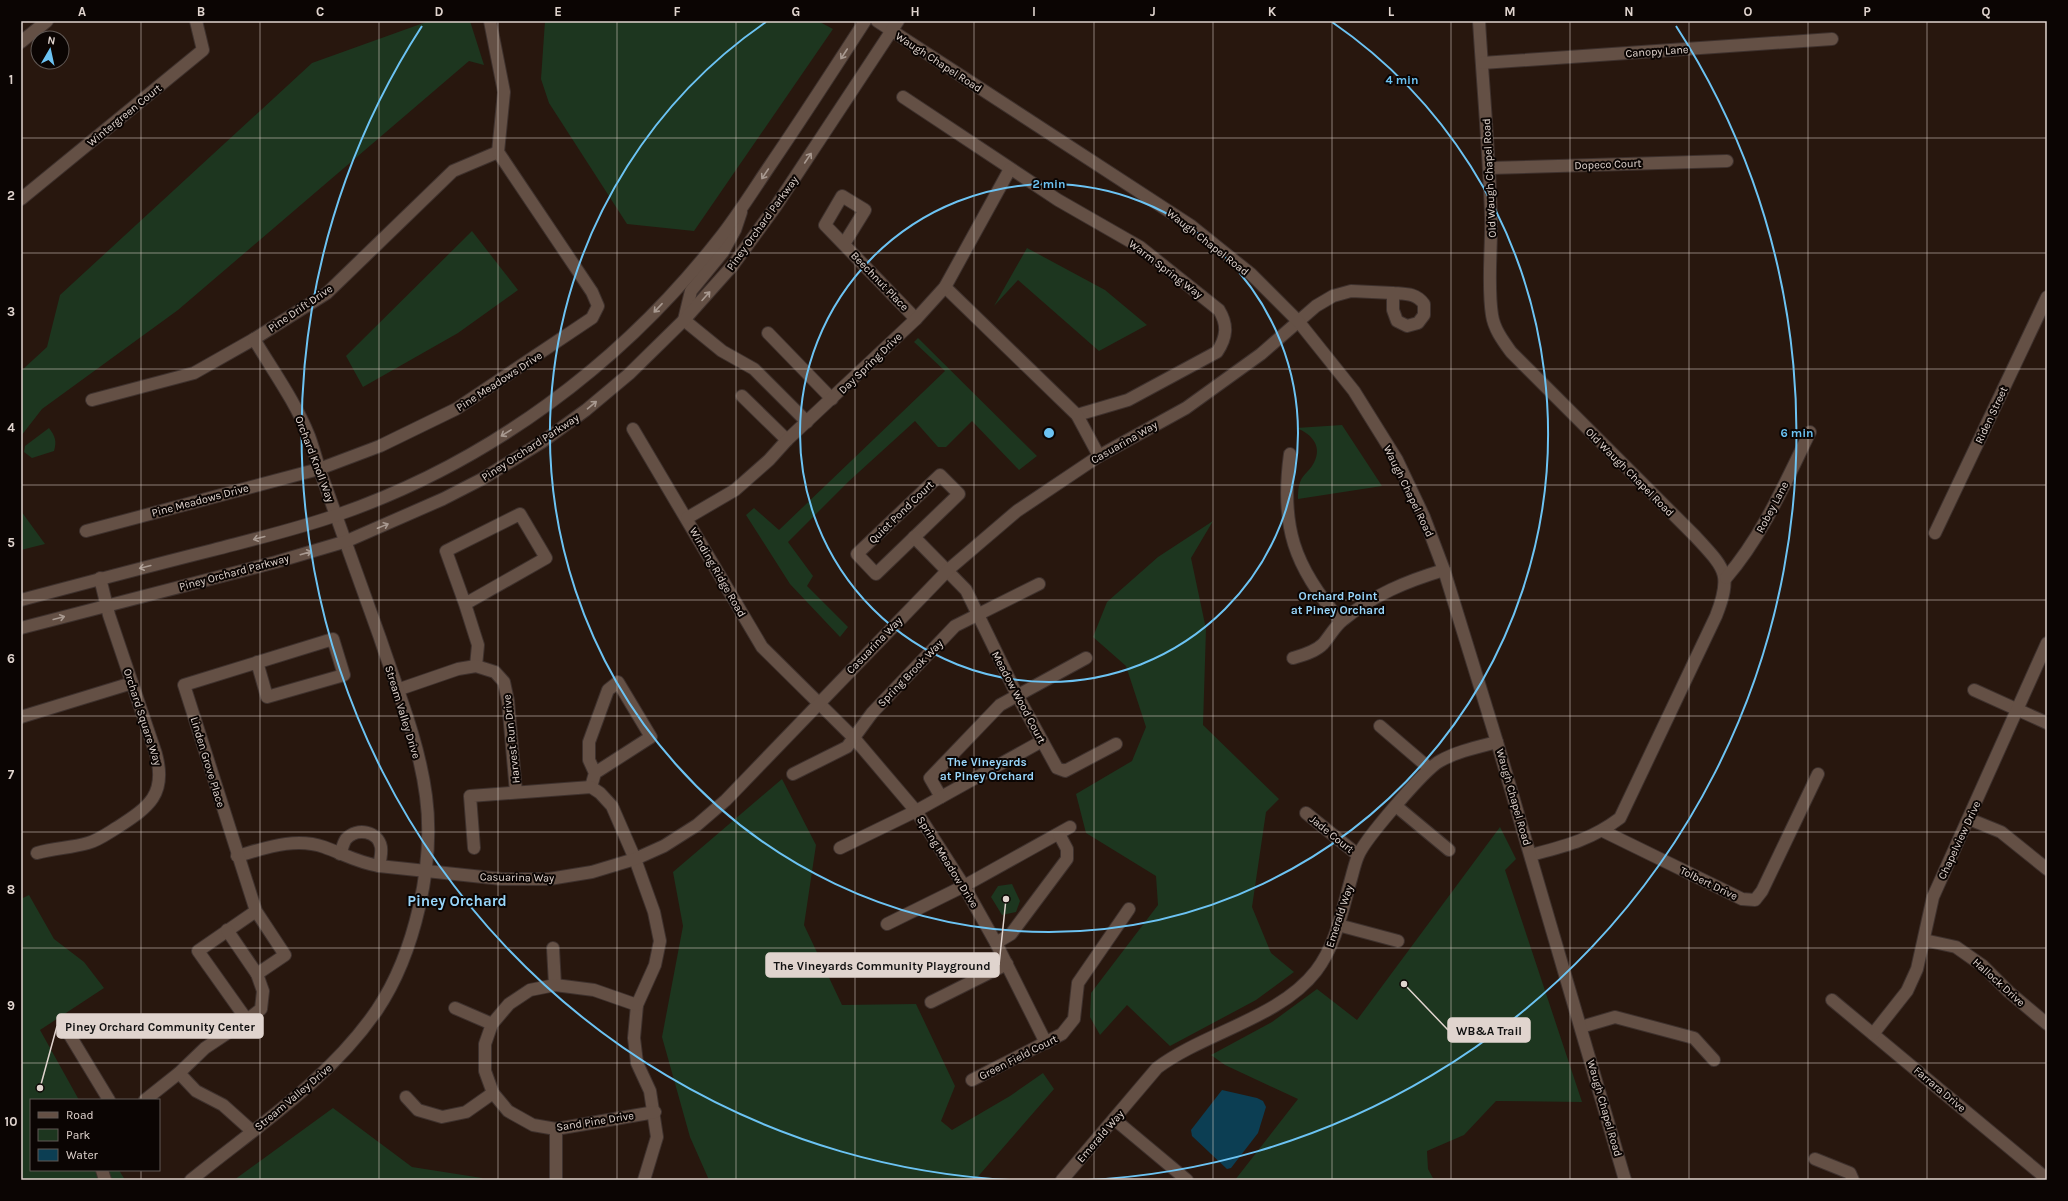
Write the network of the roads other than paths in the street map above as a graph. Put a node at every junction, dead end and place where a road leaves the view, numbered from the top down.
1 (47, 21) edge
2 (196, 21) edge
3 (490, 21) edge
4 (866, 21) edge
5 (877, 21) edge
6 (1479, 21) edge
7 (895, 26) edge
8 (1832, 39) dead end
9 (21, 42) edge
10 (1482, 62) junction
11 (903, 97) dead end
12 (498, 152) junction
13 (1727, 160) dead end
14 (1489, 168) junction
15 (1010, 170) junction
16 (21, 199) edge
17 (742, 208) junction
18 (844, 244) dead end
19 (945, 287) junction
20 (1393, 293) dead end
21 (2047, 297) edge
22 (916, 318) junction
23 (684, 320) junction
24 (1298, 321) junction
25 (768, 333) dead end
26 (254, 339) junction
27 (742, 396) dead end
28 (832, 399) junction
29 (92, 400) dead end
30 (1077, 416) junction
31 (807, 422) junction
32 (633, 429) dead end
33 (1810, 432) dead end
34 (788, 440) junction
35 (1290, 454) dead end
36 (1099, 456) junction
37 (319, 469) junction
38 (337, 515) junction
39 (687, 518) junction
40 (86, 531) dead end
41 (1935, 533) dead end
42 (914, 537) junction
43 (347, 541) junction
44 (948, 570) junction
45 (1444, 570) junction
46 (100, 578) junction
47 (1726, 578) junction
48 (1039, 584) dead end
49 (21, 600) edge
50 (465, 604) junction
51 (106, 605) junction
52 (976, 616) junction
53 (1341, 621) junction
54 (21, 628) edge
55 (2047, 643) edge
56 (1086, 658) dead end
57 (1293, 658) dead end
58 (257, 662) junction
59 (476, 666) junction
60 (132, 683) junction
61 (397, 690) junction
62 (1974, 690) dead end
63 (1017, 695) junction
64 (819, 702) junction
65 (2017, 709) junction
66 (21, 718) edge
67 (2047, 723) edge
68 (1380, 726) dead end
69 (854, 738) junction
70 (1042, 741) junction
71 (1497, 742) junction
72 (1116, 744) dead end
73 (1429, 768) junction
74 (595, 773) junction
75 (793, 774) dead end
76 (1818, 774) dead end
77 (591, 787) junction
78 (516, 792) junction
79 (941, 798) junction
80 (1396, 806) junction
81 (916, 811) junction
82 (1306, 813) dead end
83 (1969, 819) junction
84 (1070, 827) dead end
85 (1603, 831) junction
86 (1059, 834) junction
87 (474, 848) dead end
88 (840, 848) dead end
89 (1449, 850) dead end
90 (37, 853) dead end
91 (340, 854) junction
92 (1358, 855) junction
93 (1531, 855) junction
94 (237, 856) junction
95 (635, 859) junction
96 (379, 866) junction
97 (2047, 869) edge
98 (425, 872) junction
99 (964, 886) junction
100 (1129, 909) dead end
101 (256, 911) junction
102 (887, 924) dead end
103 (1338, 925) junction
104 (227, 930) junction
105 (1924, 940) junction
106 (1398, 941) dead end
107 (996, 943) junction
108 (553, 948) dead end
109 (1007, 964) junction
110 (257, 974) junction
111 (555, 985) junction
112 (1832, 1000) dead end
113 (931, 1002) dead end
114 (637, 1005) junction
115 (455, 1008) dead end
116 (247, 1020) junction
117 (63, 1024) dead end
118 (492, 1024) junction
119 (2047, 1024) edge
120 (1581, 1027) junction
121 (1873, 1034) junction
122 (1046, 1043) junction
123 (1714, 1060) dead end
124 (178, 1073) junction
125 (972, 1080) dead end
126 (493, 1093) junction
127 (406, 1097) dead end
128 (108, 1099) edge
129 (146, 1099) edge
130 (655, 1112) junction
131 (1114, 1119) junction
132 (556, 1129) junction
133 (252, 1131) junction
134 (1815, 1159) dead end
135 (2047, 1179) edge
136 (191, 1180) edge
137 (556, 1180) edge
138 (644, 1180) edge
139 (1062, 1180) edge
140 (1187, 1180) edge
141 (1626, 1180) edge
142 (1853, 1180) edge

1 - 9 street
2 - 16 street, Wintergreen Court
3 - 12 street
4 -> 17 street
5 - 7 street, Waugh Chapel Road
6 - 10 street, Old Waugh Chapel Road
23 -> 7 street, Piney Orchard Parkway
7 - 24 street, Waugh Chapel Road
8 - 10 street, Canopy Lane
10 - 14 street, Old Waugh Chapel Road
11 - 15 street, Warm Spring Way
12 - 26 street, Pine Drift Drive
12 - 37 street, Pine Meadows Drive
13 - 14 street, Dopeco Court
14 - 47 street, Old Waugh Chapel Road
15 - 19 street, Day Spring Drive
15 - 30 street, Warm Spring Way
17 - 23 street
17 -> 38 street
18 - 22 street, Beechnut Place
19 - 22 street, Day Spring Drive
19 - 30 street
20 - 24 street, Casuarina Way
21 - 41 street, Riden Street
22 - 28 street, Day Spring Drive
23 - 31 street
43 -> 23 street, Piney Orchard Parkway
24 - 36 street, Casuarina Way
24 - 45 street, Waugh Chapel Road
25 - 28 street
26 - 29 street, Pine Drift Drive
26 - 37 street, Orchard Knoll Way
27 - 34 street
28 - 31 street, Day Spring Drive
30 - 36 street
31 - 34 street, Day Spring Drive
32 - 39 street, Winding Ridge Road
33 - 47 street, Robey Lane
34 - 39 street, Day Spring Drive
35 - 53 street
36 - 44 street, Casuarina Way
37 - 38 street, Orchard Knoll Way
37 - 40 street, Pine Meadows Drive
38 - 43 street, Orchard Knoll Way
38 -> 46 street
39 - 64 street, Winding Ridge Road
42 - 42 street, Quiet Pond Court
42 - 44 street
51 -> 43 street, Piney Orchard Parkway
43 - 61 street, Stream Valley Drive
44 - 52 street, Meadow Wood Court
44 - 64 street, Casuarina Way
45 - 53 street
45 - 71 street, Waugh Chapel Road
46 - 49 street
46 - 51 street, Orchard Square Way
47 - 85 street
48 - 52 street, Spring Brook Way
50 - 50 street
50 - 59 street
54 -> 51 street, Piney Orchard Parkway
51 - 60 street, Orchard Square Way
52 - 63 street, Meadow Wood Court
52 - 69 street, Spring Brook Way
53 - 57 street
55 - 65 street, Chapelview Drive
56 - 63 street
58 - 58 street, Linden Grove Place
58 - 94 street, Linden Grove Place
59 - 61 street, Harvest Run Drive
59 - 78 street, Harvest Run Drive
60 - 66 street
60 - 90 street, Orchard Square Way
61 - 98 street, Stream Valley Drive
62 - 65 street
63 - 70 street, Meadow Wood Court
63 - 79 street
64 - 69 street, Spring Meadow Drive
64 - 95 street, Casuarina Way
65 - 67 street
65 - 83 street, Chapelview Drive
68 - 73 street
69 - 75 street, Spring Brook Way
69 - 81 street, Spring Meadow Drive
70 - 72 street, Meadow Wood Court
70 - 79 street
71 - 73 street, Emerald Way
71 - 93 street, Waugh Chapel Road
73 - 80 street, Emerald Way
74 - 74 street
74 - 77 street
76 - 85 street, Tolbert Drive
77 - 78 street, Harvest Run Drive
77 - 95 street
78 - 87 street, Harvest Run Drive
79 - 81 street
80 - 89 street
80 - 92 street, Emerald Way
81 - 88 street
81 - 99 street, Spring Meadow Drive
82 - 92 street, Jade Court
83 - 97 street
83 - 105 street, Chapelview Drive
84 - 86 street
85 - 93 street
86 - 99 street
86 - 107 street
91 - 94 street
91 - 96 street
91 - 96 street
92 - 103 street, Emerald Way
93 - 120 street, Waugh Chapel Road
94 - 101 street, Linden Grove Place
95 - 98 street, Casuarina Way
95 - 114 street
96 - 98 street, Casuarina Way
98 - 133 street, Stream Valley Drive
99 - 102 street
99 - 107 street, Spring Meadow Drive
100 - 122 street, Green Field Court
101 - 104 street
101 - 110 street, Linden Grove Place
103 - 106 street
103 - 131 street, Emerald Way
104 - 110 street
104 - 116 street
105 - 119 street, Hallock Drive
105 - 121 street, Chapelview Drive
107 - 109 street, Spring Meadow Drive
108 - 111 street
109 - 113 street
109 - 122 street, Spring Meadow Drive
110 - 116 street
111 - 114 street, Sand Pine Drive
111 - 118 street, Sand Pine Drive
112 - 121 street, Farrara Drive
114 - 130 street
115 - 118 street
116 - 124 street
117 - 128 street
118 - 126 street, Sand Pine Drive
120 - 123 street
120 - 141 street, Waugh Chapel Road
121 - 135 street, Farrara Drive
122 - 125 street, Green Field Court
124 - 129 street
124 - 133 street
126 - 127 street
126 - 132 street, Sand Pine Drive
130 - 132 street, Sand Pine Drive
130 - 138 street
131 - 139 street, Emerald Way
131 - 140 street
132 - 137 street
133 - 136 street, Stream Valley Drive
134 - 142 street

